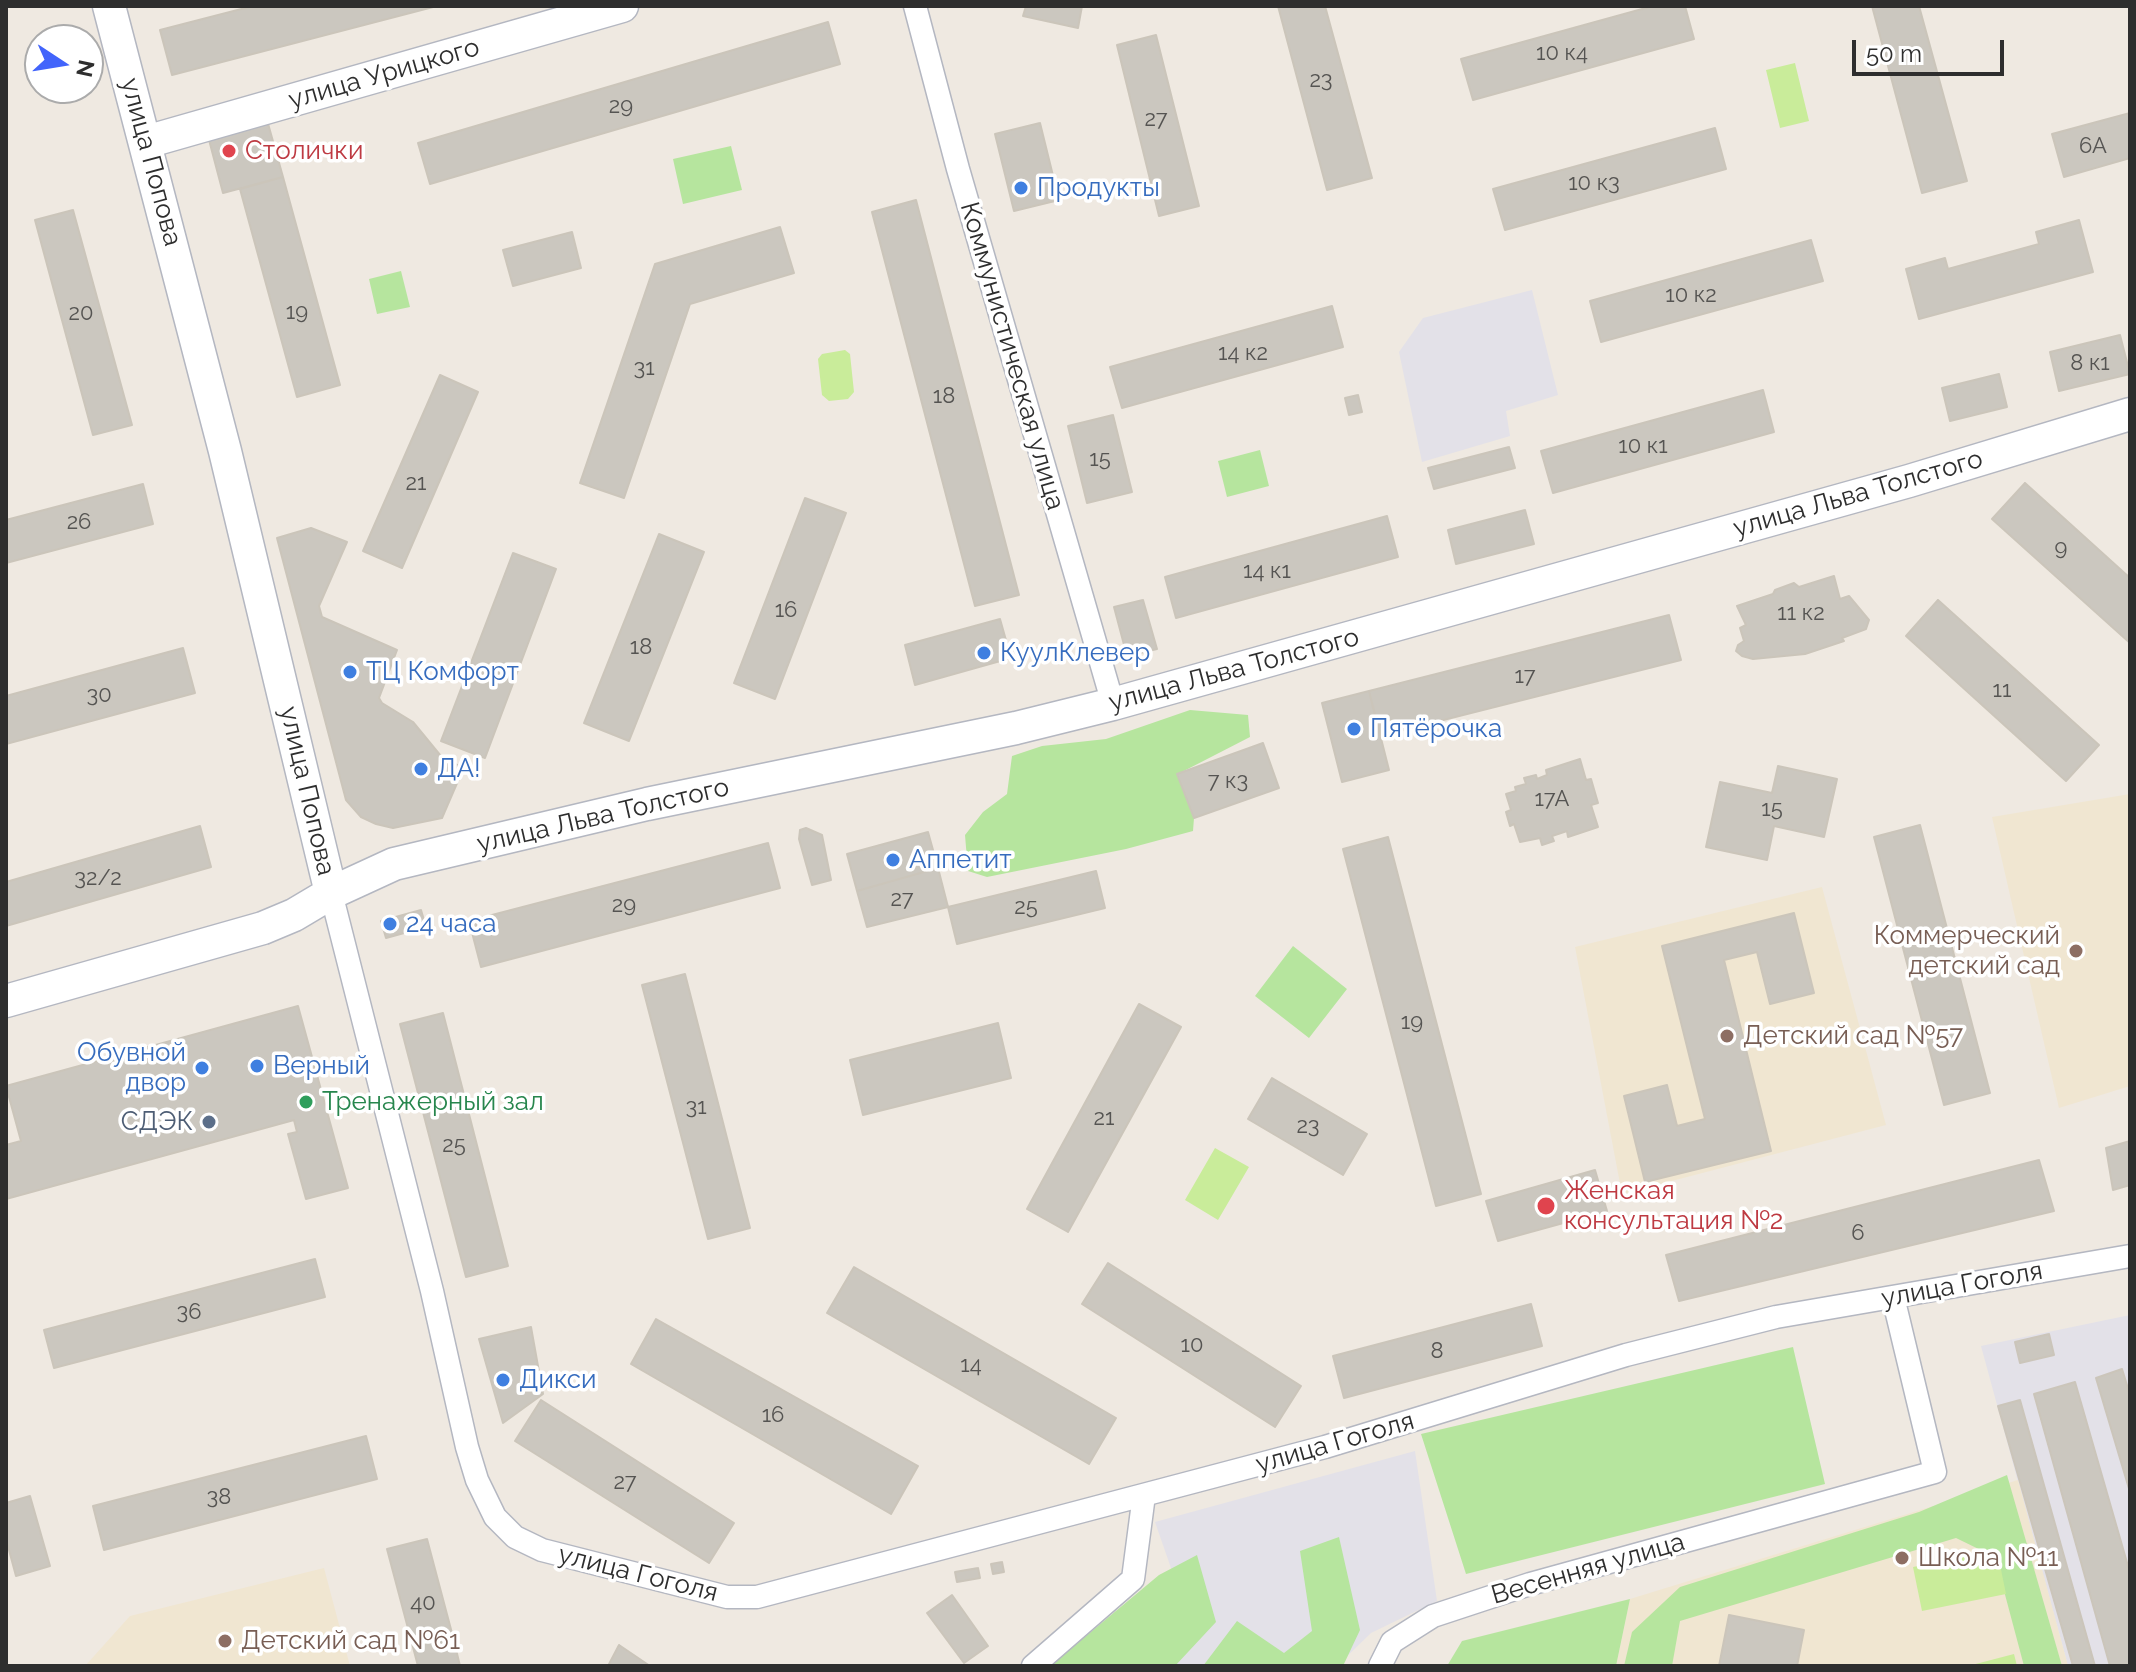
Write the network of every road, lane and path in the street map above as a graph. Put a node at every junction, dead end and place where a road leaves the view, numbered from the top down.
1 (109, 6) edge
2 (622, 6) edge
3 (915, 6) edge
4 (146, 142) junction
5 (2130, 414) edge
6 (1113, 704) junction
7 (331, 893) junction
8 (6, 1001) edge
9 (2130, 1256) edge
10 (1893, 1297) junction
11 (1144, 1495) junction
12 (542, 1550) joint
13 (1033, 1666) edge
14 (1380, 1666) edge

1 - 4 street, улица Попова
2 - 4 street, улица Урицкого
3 - 6 street, Коммунистическая улица
4 - 7 street, улица Попова
5 - 6 street, улица Льва Толстого
6 - 7 street, улица Льва Толстого
7 - 8 street, улица Льва Толстого
7 - 12 street, улица Попова
9 - 10 street, улица Гоголя
10 - 11 street, улица Гоголя
10 - 14 street, Весенняя улица
11 - 12 street, улица Гоголя
11 - 13 street

